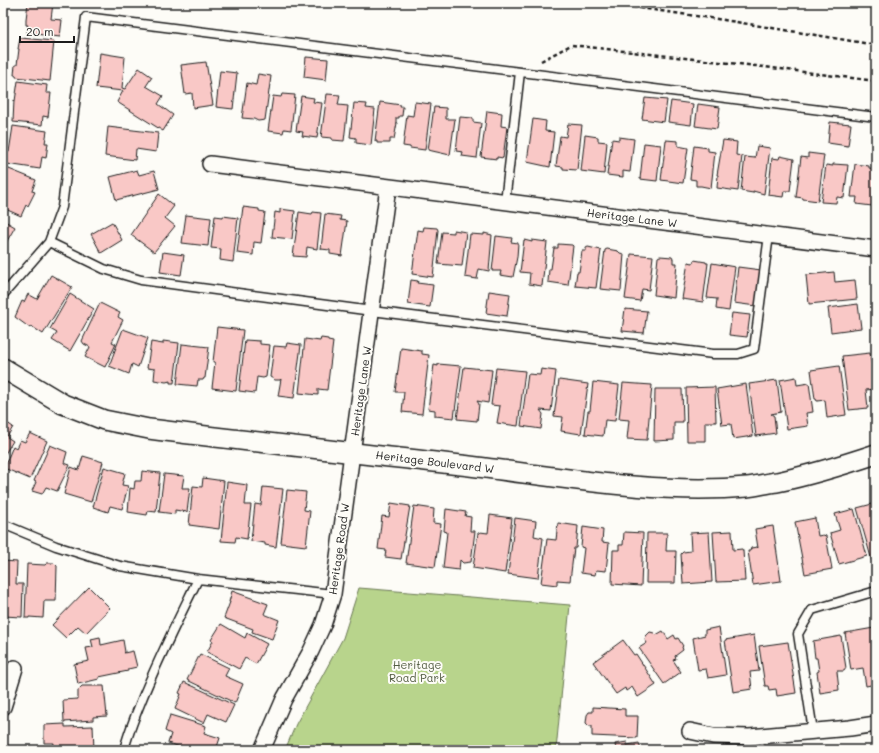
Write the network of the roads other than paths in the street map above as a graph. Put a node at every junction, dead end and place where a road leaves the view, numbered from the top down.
1 (520, 72) junction
2 (876, 117) edge
3 (210, 164) dead end
4 (388, 187) junction
5 (505, 202) junction
6 (769, 235) junction
7 (49, 242) junction
8 (876, 249) edge
9 (3, 295) edge
10 (372, 312) junction
11 (3, 368) edge
12 (352, 452) junction
13 (876, 454) edge
14 (3, 524) edge
15 (198, 579) junction
16 (876, 591) edge
17 (333, 594) junction
18 (15, 668) dead end
19 (3, 707) edge
20 (876, 724) edge
21 (690, 731) dead end
22 (813, 732) junction
23 (124, 750) edge
24 (262, 750) edge

1 - 2 lane
1 - 5 lane
1 - 7 lane
3 - 4 street, Heritage Lane W
4 - 5 street, Heritage Lane W
4 - 10 street, Heritage Lane W
5 - 6 street, Heritage Lane W
6 - 8 street, Heritage Lane W
6 - 10 lane
7 - 9 lane
7 - 10 lane
10 - 12 street, Heritage Lane W
11 - 12 street, Heritage Boulevard W
12 - 13 street, Heritage Boulevard W
12 - 17 street, Heritage Road W
14 - 15 lane
15 - 17 lane
15 - 23 lane
16 - 22 lane
17 - 24 street, Heritage Road W
18 - 19 street
20 - 22 street
21 - 22 street

